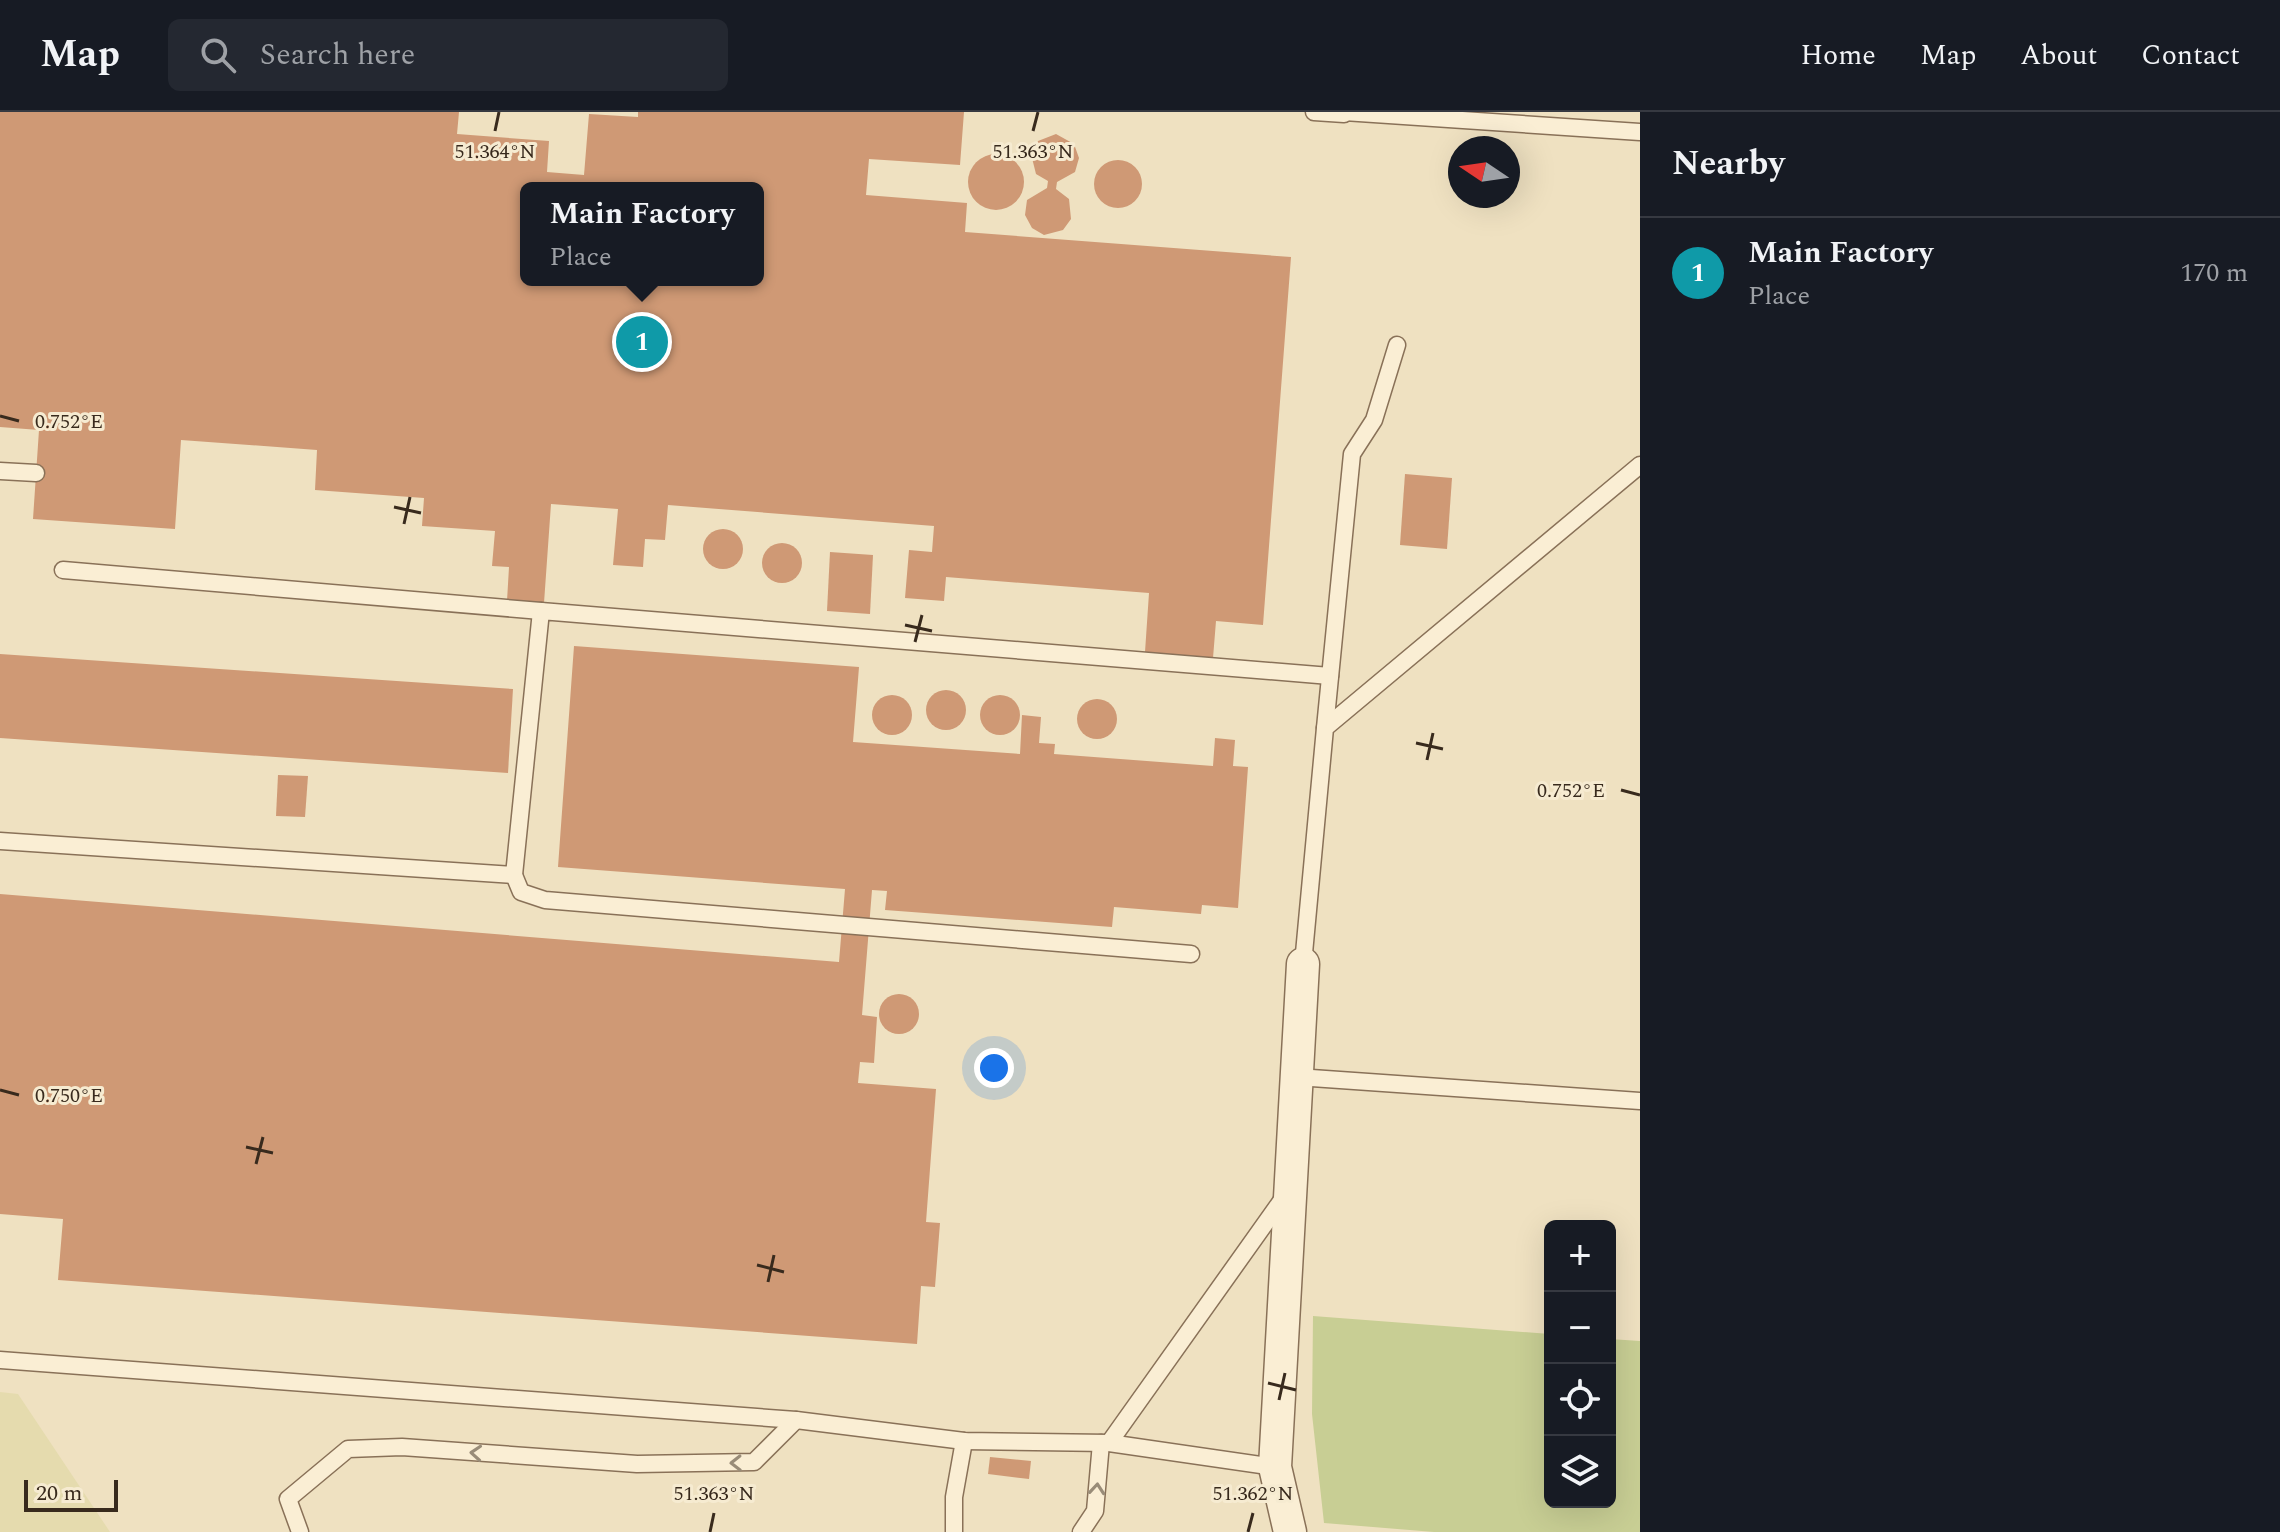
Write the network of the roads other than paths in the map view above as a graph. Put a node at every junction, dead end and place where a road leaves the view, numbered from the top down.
1 (1314, 112) edge
2 (1344, 113) edge
3 (1640, 132) edge
4 (1397, 345) dead end
5 (1640, 465) edge
6 (0, 471) edge
7 (36, 473) dead end
8 (63, 570) dead end
9 (541, 611) junction
10 (1330, 676) junction
11 (1325, 728) junction
12 (0, 841) edge
13 (514, 875) junction
14 (1191, 954) dead end
15 (1303, 964) joint
16 (1297, 1077) junction
17 (1640, 1101) edge
18 (1291, 1188) junction
19 (0, 1360) edge
20 (796, 1420) junction
21 (964, 1441) junction
22 (1105, 1443) junction
23 (1275, 1467) junction
24 (300, 1532) edge
25 (954, 1532) edge
26 (1081, 1532) edge
27 (1290, 1532) edge

1 - 2 lane
2 - 3 lane
4 - 10 lane
5 - 11 lane
6 - 7 lane
8 - 9 lane
9 - 10 lane
9 - 13 lane
10 - 11 lane
11 - 15 lane
12 - 13 lane
13 - 14 lane
15 - 16 street
16 - 17 lane
16 - 18 street
18 - 22 lane
18 - 23 street
19 - 20 lane
20 - 21 lane
20 -> 24 lane
21 - 22 lane
21 - 25 lane
22 - 23 lane
26 -> 22 lane
23 - 27 street

